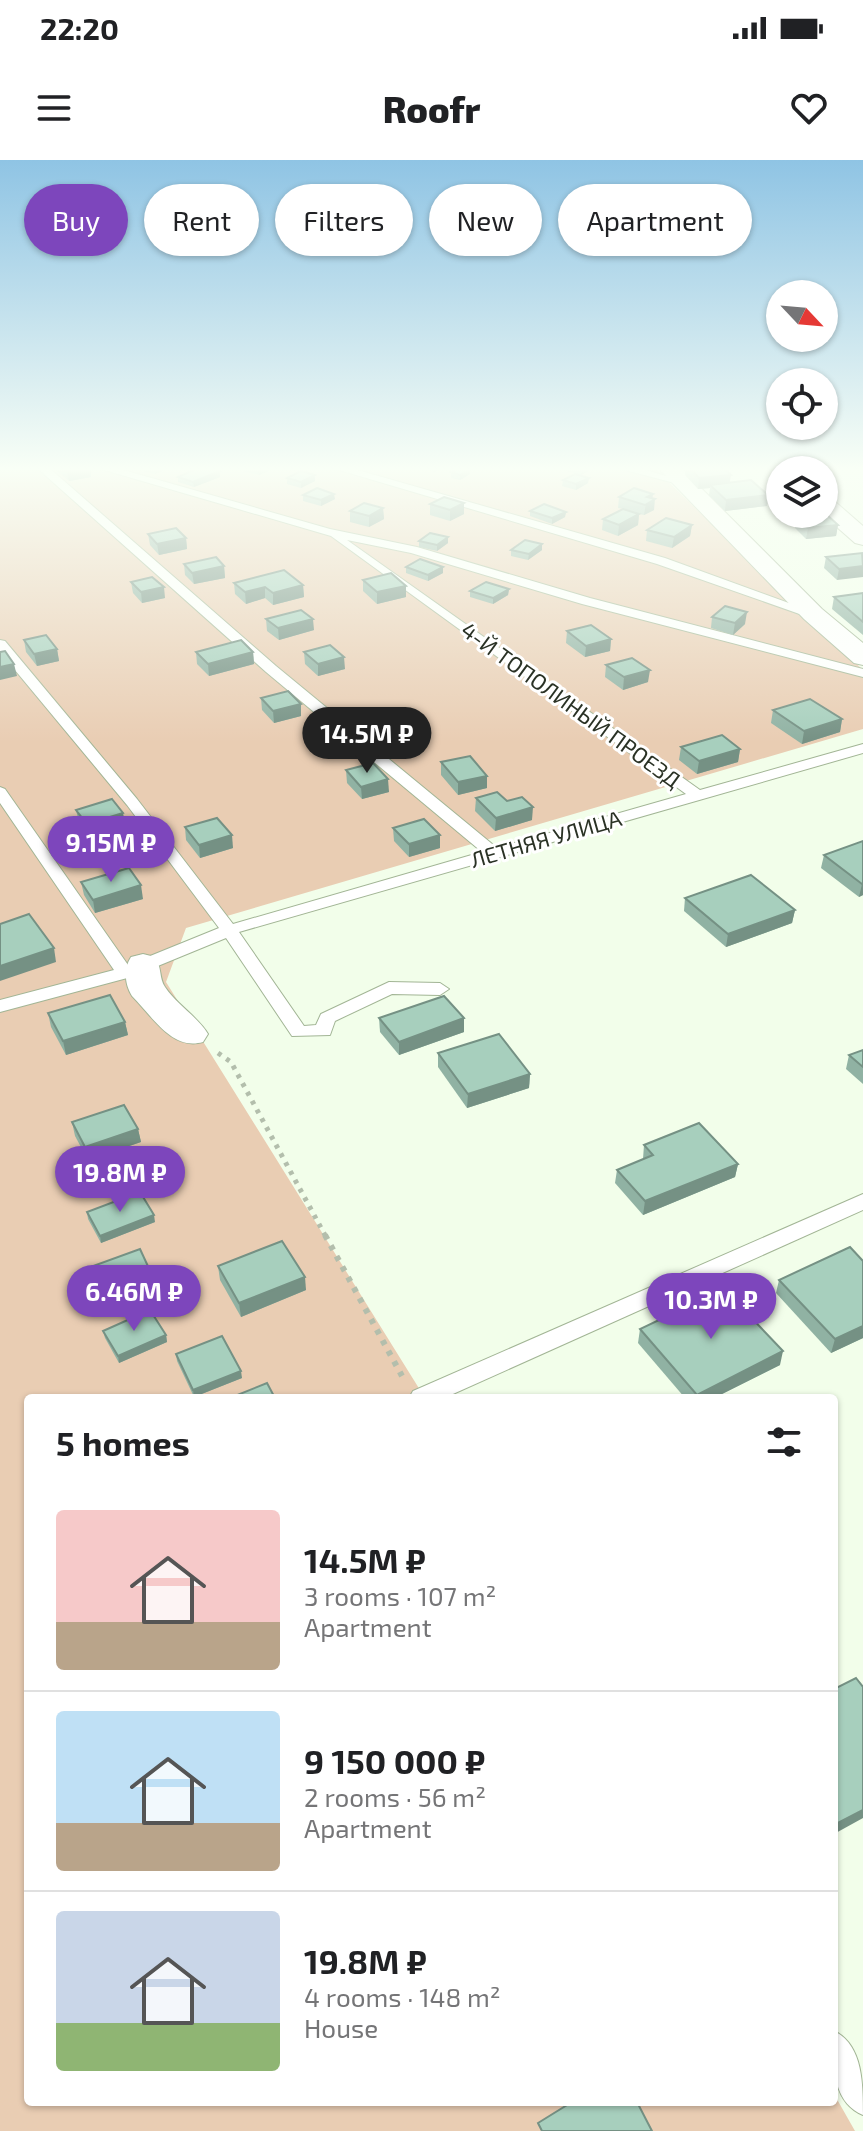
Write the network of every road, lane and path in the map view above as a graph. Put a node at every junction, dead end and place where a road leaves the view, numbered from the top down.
1 (146, 559) edge
2 (366, 559) edge
3 (443, 559) edge
4 (654, 559) edge
5 (758, 559) edge
6 (813, 614) junction
7 (0, 644) edge
8 (863, 657) edge
9 (863, 673) edge
10 (863, 748) edge
11 (0, 792) edge
12 (697, 795) junction
13 (494, 854) junction
14 (229, 930) junction
15 (134, 969) junction
16 (440, 989) dead end
17 (0, 1006) edge
18 (190, 1034) joint
19 (863, 1201) edge
20 (414, 1391) edge
21 (838, 2054) edge
22 (863, 2098) edge

1 - 13 lane
2 - 12 lane, 4-Й ТОПОЛИНЫЙ ПРОЕЗД
3 - 9 lane
4 - 6 lane
5 - 6 street
6 - 8 street
7 - 14 lane
10 - 12 lane, ЛЕТНЯЯ УЛИЦА
11 - 15 lane
12 - 13 lane, ЛЕТНЯЯ УЛИЦА
13 - 14 lane, ЛЕТНЯЯ УЛИЦА
14 - 15 lane, ЛЕТНЯЯ УЛИЦА
14 - 16 lane
15 - 17 lane, ЛЕТНЯЯ УЛИЦА
15 - 18 street
18 - 20 path
19 - 20 lane
21 - 22 lane

